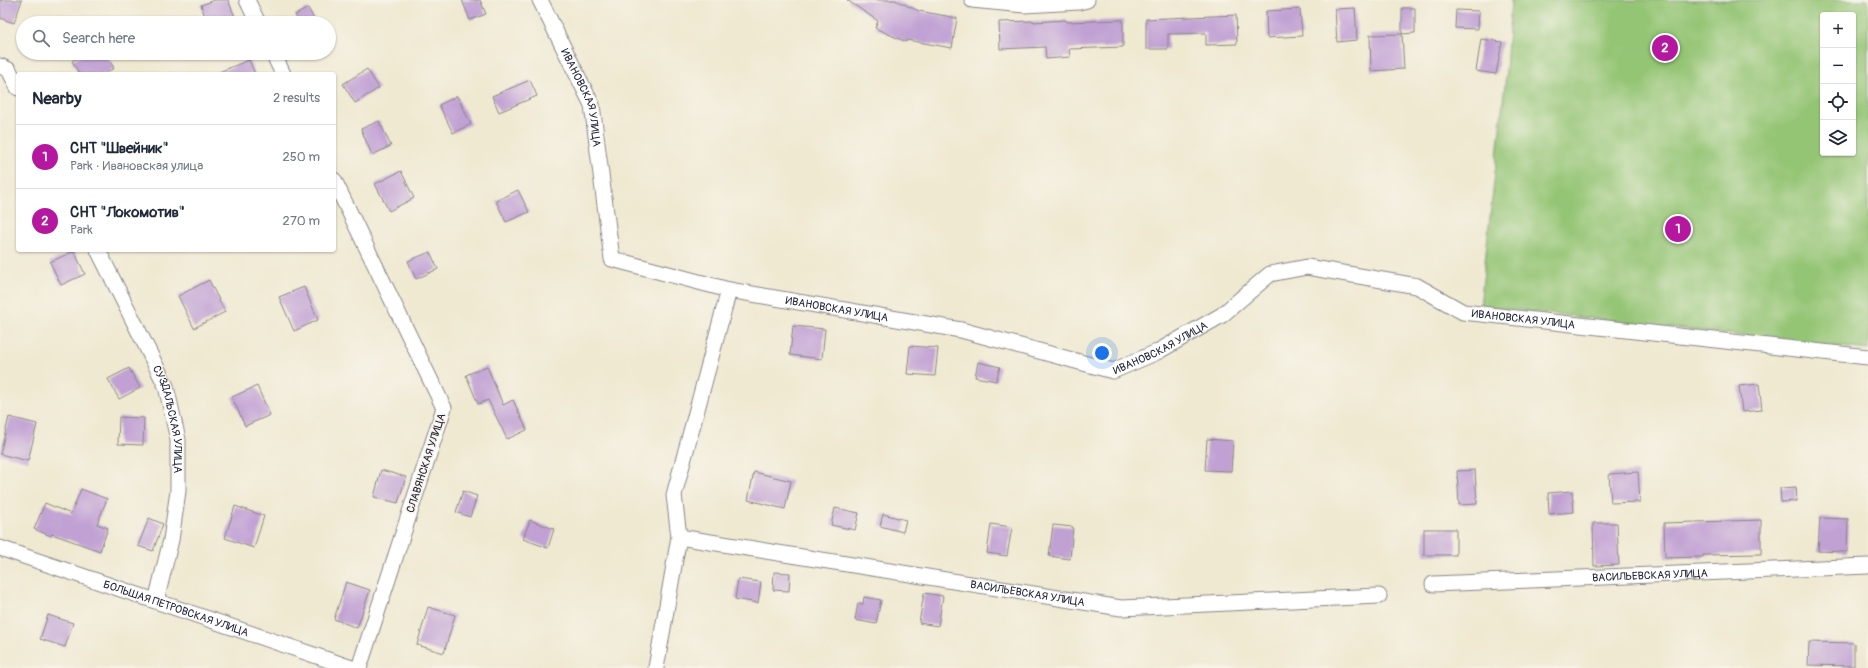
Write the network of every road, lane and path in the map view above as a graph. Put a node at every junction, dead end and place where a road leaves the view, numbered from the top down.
1 (247, 0) edge
2 (540, 0) edge
3 (972, 0) edge
4 (1087, 0) edge
5 (255, 16) edge
6 (276, 60) edge
7 (0, 66) edge
8 (282, 72) edge
9 (16, 84) edge
10 (336, 184) edge
11 (99, 252) edge
12 (729, 290) junction
13 (1868, 358) edge
14 (679, 537) junction
15 (0, 548) edge
16 (1868, 566) edge
17 (1433, 584) dead end
18 (1379, 596) dead end
19 (156, 601) junction
20 (352, 668) edge
21 (359, 668) edge
22 (656, 668) edge

1 - 5 street
2 - 12 street, ИВАНОВСКАЯ УЛИЦА
3 - 4 street
6 - 8 street
7 - 9 street
10 - 21 street, СЛАВЯНСКАЯ УЛИЦА
11 - 19 street, СУЗДАЛЬСКАЯ УЛИЦА
12 - 13 street, ИВАНОВСКАЯ УЛИЦА
12 - 14 street
14 - 18 street, ВАСИЛЬЕВСКАЯ УЛИЦА
14 - 22 street
15 - 19 street, БОЛЬШАЯ ПЕТРОВСКАЯ УЛИЦА
16 - 17 street, ВАСИЛЬЕВСКАЯ УЛИЦА
19 - 20 street, БОЛЬШАЯ ПЕТРОВСКАЯ УЛИЦА

